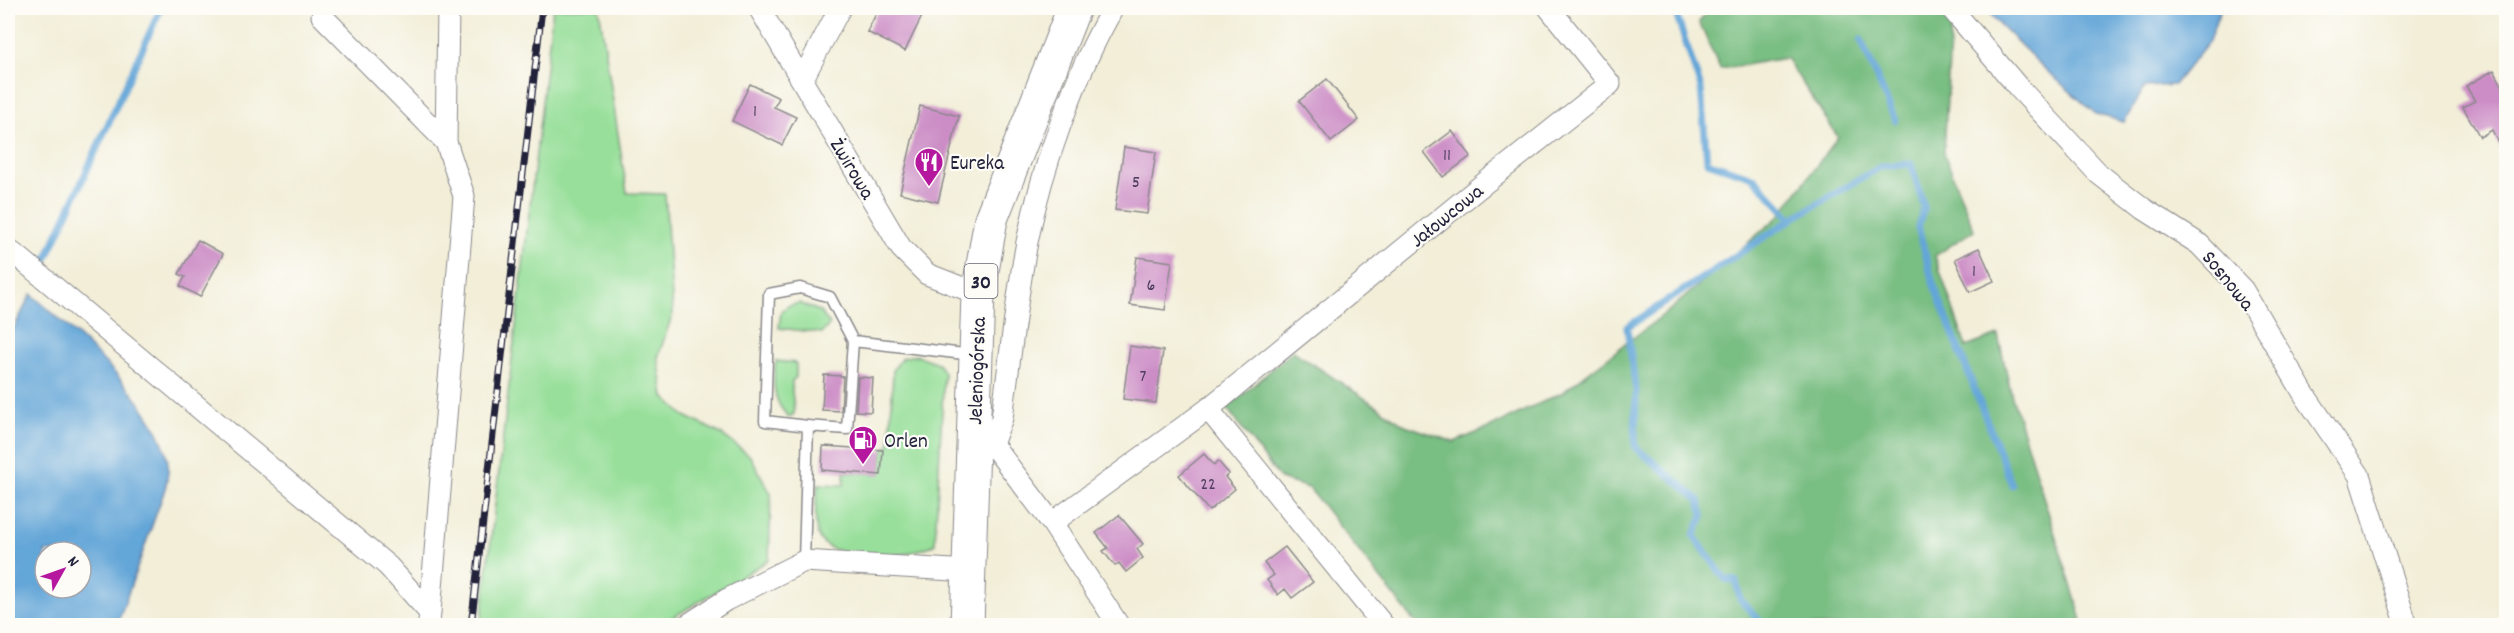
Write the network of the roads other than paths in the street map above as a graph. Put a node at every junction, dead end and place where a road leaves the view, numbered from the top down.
1 (448, 8) edge
2 (759, 8) edge
3 (840, 8) edge
4 (1074, 8) edge
5 (1113, 8) edge
6 (1549, 8) edge
7 (1951, 8) edge
8 (322, 16) dead end
9 (802, 80) junction
10 (446, 142) junction
11 (8, 250) edge
12 (978, 294) junction
13 (853, 341) junction
14 (976, 356) junction
15 (1208, 409) junction
16 (808, 426) junction
17 (983, 437) junction
18 (1052, 523) junction
19 (804, 561) junction
20 (969, 571) junction
21 (429, 619) edge
22 (686, 626) edge
23 (967, 626) edge
24 (1119, 626) edge
25 (1383, 626) edge
26 (2407, 626) edge

1 - 10 street
2 - 9 street, Żwirowa
3 - 9 street
4 - 12 main road, Jeleniogórska / 30
5 - 17 street
6 - 15 street, Jałowcowa
7 - 26 street, Sosnowa
8 - 10 street
9 - 12 street, Żwirowa
10 - 21 street
11 - 21 street
12 - 14 main road, Jeleniogórska / 30
13 - 14 lane
13 - 16 lane
13 - 16 lane
14 - 17 main road, Jeleniogórska / 30
15 - 18 street, Jałowcowa
15 - 25 street
16 - 19 lane
17 - 18 street
17 - 20 main road, Jeleniogórska / 30
18 - 24 street
19 - 20 street
19 - 22 street
20 - 23 main road, 30

